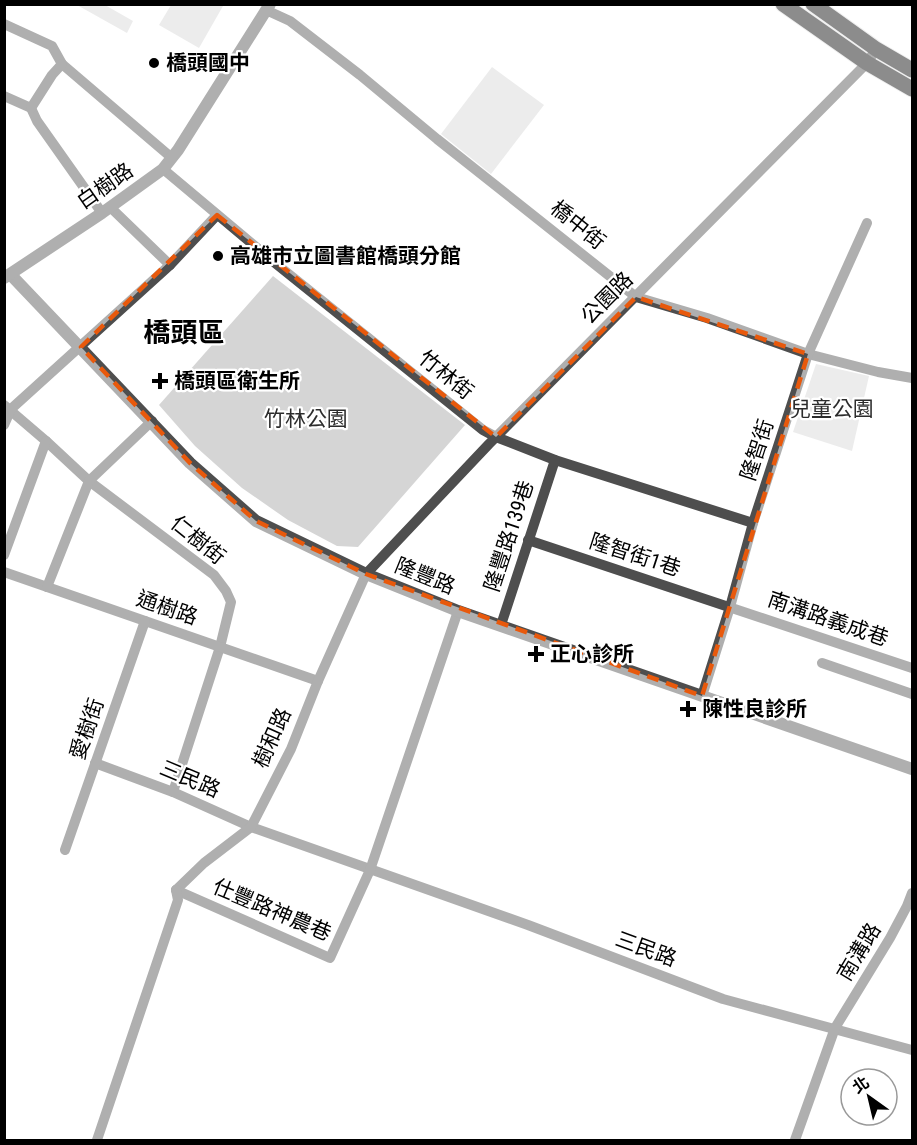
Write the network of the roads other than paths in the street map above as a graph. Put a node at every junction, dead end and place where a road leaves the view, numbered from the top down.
1 (783, 4) edge
2 (813, 4) edge
3 (268, 8) edge
4 (4, 24) edge
5 (876, 49) junction
6 (867, 63) junction
7 (62, 64) junction
8 (912, 70) edge
9 (912, 89) edge
10 (4, 96) edge
11 (31, 108) junction
12 (172, 158) junction
13 (163, 169) junction
14 (106, 210) junction
15 (217, 215) junction
16 (867, 223) dead end
17 (170, 265) junction
18 (7, 274) edge
19 (636, 297) junction
20 (81, 347) junction
21 (808, 354) junction
22 (912, 378) edge
23 (8, 407) edge
24 (152, 421) junction
25 (4, 425) edge
26 (496, 437) junction
27 (46, 441) junction
28 (555, 460) junction
29 (89, 481) junction
30 (753, 523) junction
31 (528, 540) junction
32 (4, 555) edge
33 (4, 572) edge
34 (366, 574) junction
35 (47, 587) junction
36 (730, 607) junction
37 (458, 611) junction
38 (145, 621) junction
39 (501, 625) junction
40 (220, 647) junction
41 (822, 663) dead end
42 (912, 668) edge
43 (318, 681) junction
44 (912, 694) edge
45 (702, 696) junction
46 (95, 763) junction
47 (912, 769) edge
48 (173, 792) junction
49 (251, 827) junction
50 (65, 850) dead end
51 (370, 870) junction
52 (176, 891) junction
53 (912, 893) edge
54 (835, 1028) junction
55 (912, 1050) edge
56 (97, 1140) edge
57 (795, 1140) edge

1 - 6 main road
2 - 5 main road
3 - 12 street, 白樹路
3 - 19 street, 橋中街
4 - 7 street
5 - 6 street, 公園路
5 - 8 main road
6 - 9 main road
6 - 19 street, 公園路
7 - 11 street
7 - 12 street
10 - 11 street
11 - 14 street
12 - 13 street, 白樹路
13 - 14 street, 白樹路
13 - 15 street, 竹林街
14 - 17 street
14 - 18 street, 白樹路
15 - 17 street
15 - 26 street, 竹林街
16 - 21 street, 隆智街
17 - 20 street
18 - 20 street, 隆豐路
19 - 21 street, 橋中街
19 - 26 street, 公園路
20 - 23 street
20 - 24 street, 隆豐路
21 - 22 street, 橋中街
21 - 30 street, 隆智街
23 - 25 street
23 - 27 street, 仁樹街
24 - 29 street
24 - 34 street, 隆豐路
26 - 28 street, 竹林街
26 - 34 street, 公園路
27 - 29 street, 仁樹街
27 - 32 street
28 - 30 street, 竹林街
28 - 31 street, 隆豐路139巷
29 - 35 street
29 - 40 street, 仁樹街
30 - 36 street, 隆智街
31 - 36 street, 隆智街1巷
31 - 39 street, 隆豐路139巷
33 - 35 street, 通樹路
34 - 37 street, 隆豐路
34 - 43 street, 樹和路
35 - 38 street, 通樹路
36 - 42 street, 南溝路義成巷
36 - 45 street, 隆智街
37 - 39 street, 隆豐路
37 - 51 street
38 - 40 street, 通樹路
38 - 46 street, 愛樹街
39 - 45 street, 隆豐路
40 - 43 street, 通樹路
40 - 48 street, 仁樹街
41 - 44 street
43 - 49 street, 樹和路
45 - 47 street, 隆豐路
46 - 48 street, 三民路
46 - 50 street, 愛樹街
48 - 49 street, 三民路
49 - 51 street, 三民路
49 - 52 street, 樹和路
51 - 52 street, 仕豐路神農巷
51 - 54 street, 三民路
52 - 56 street
53 - 54 street, 南溝路
54 - 55 street, 三民路
54 - 57 street, 南溝路

